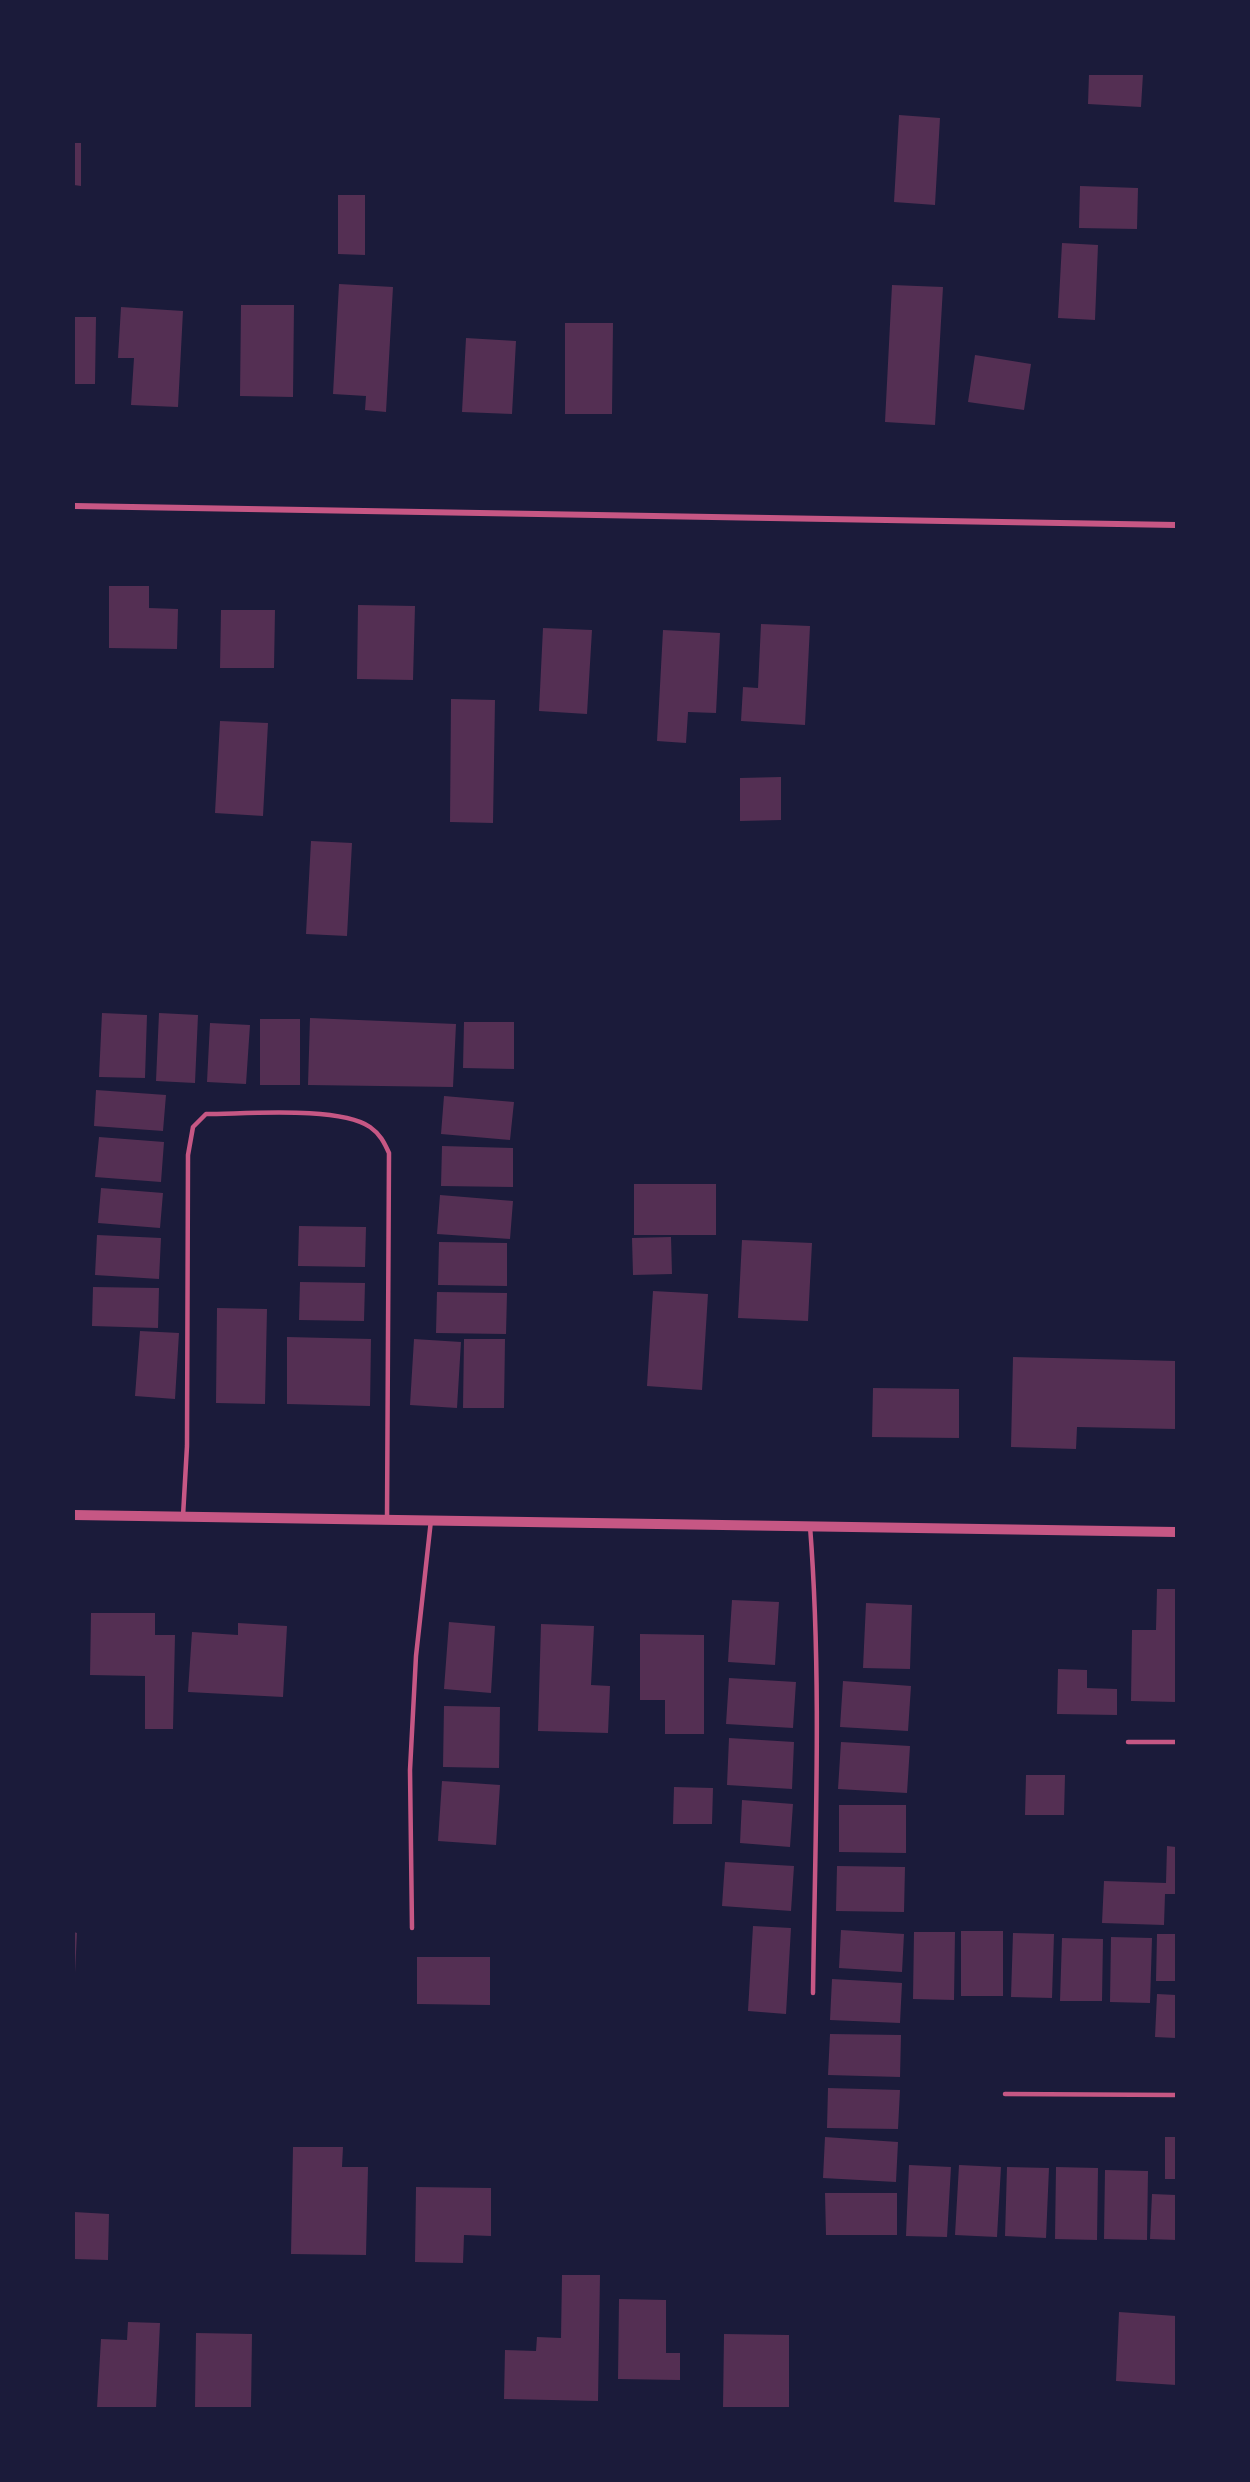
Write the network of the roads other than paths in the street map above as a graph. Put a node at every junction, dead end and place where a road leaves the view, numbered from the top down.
1 (74, 506) edge
2 (1176, 525) edge
3 (74, 1515) edge
4 (183, 1517) junction
5 (387, 1520) junction
6 (430, 1520) junction
7 (810, 1526) junction
8 (1176, 1532) edge
9 (1128, 1742) dead end
10 (1176, 1742) edge
11 (412, 1928) dead end
12 (813, 1992) dead end
13 (1005, 2094) dead end
14 (1176, 2095) edge

1 - 2 street
3 - 4 street
4 - 5 street
4 - 5 lane
5 - 6 street
6 - 7 street
6 - 11 lane
7 - 8 street
7 - 12 lane
9 - 10 lane
13 - 14 lane

